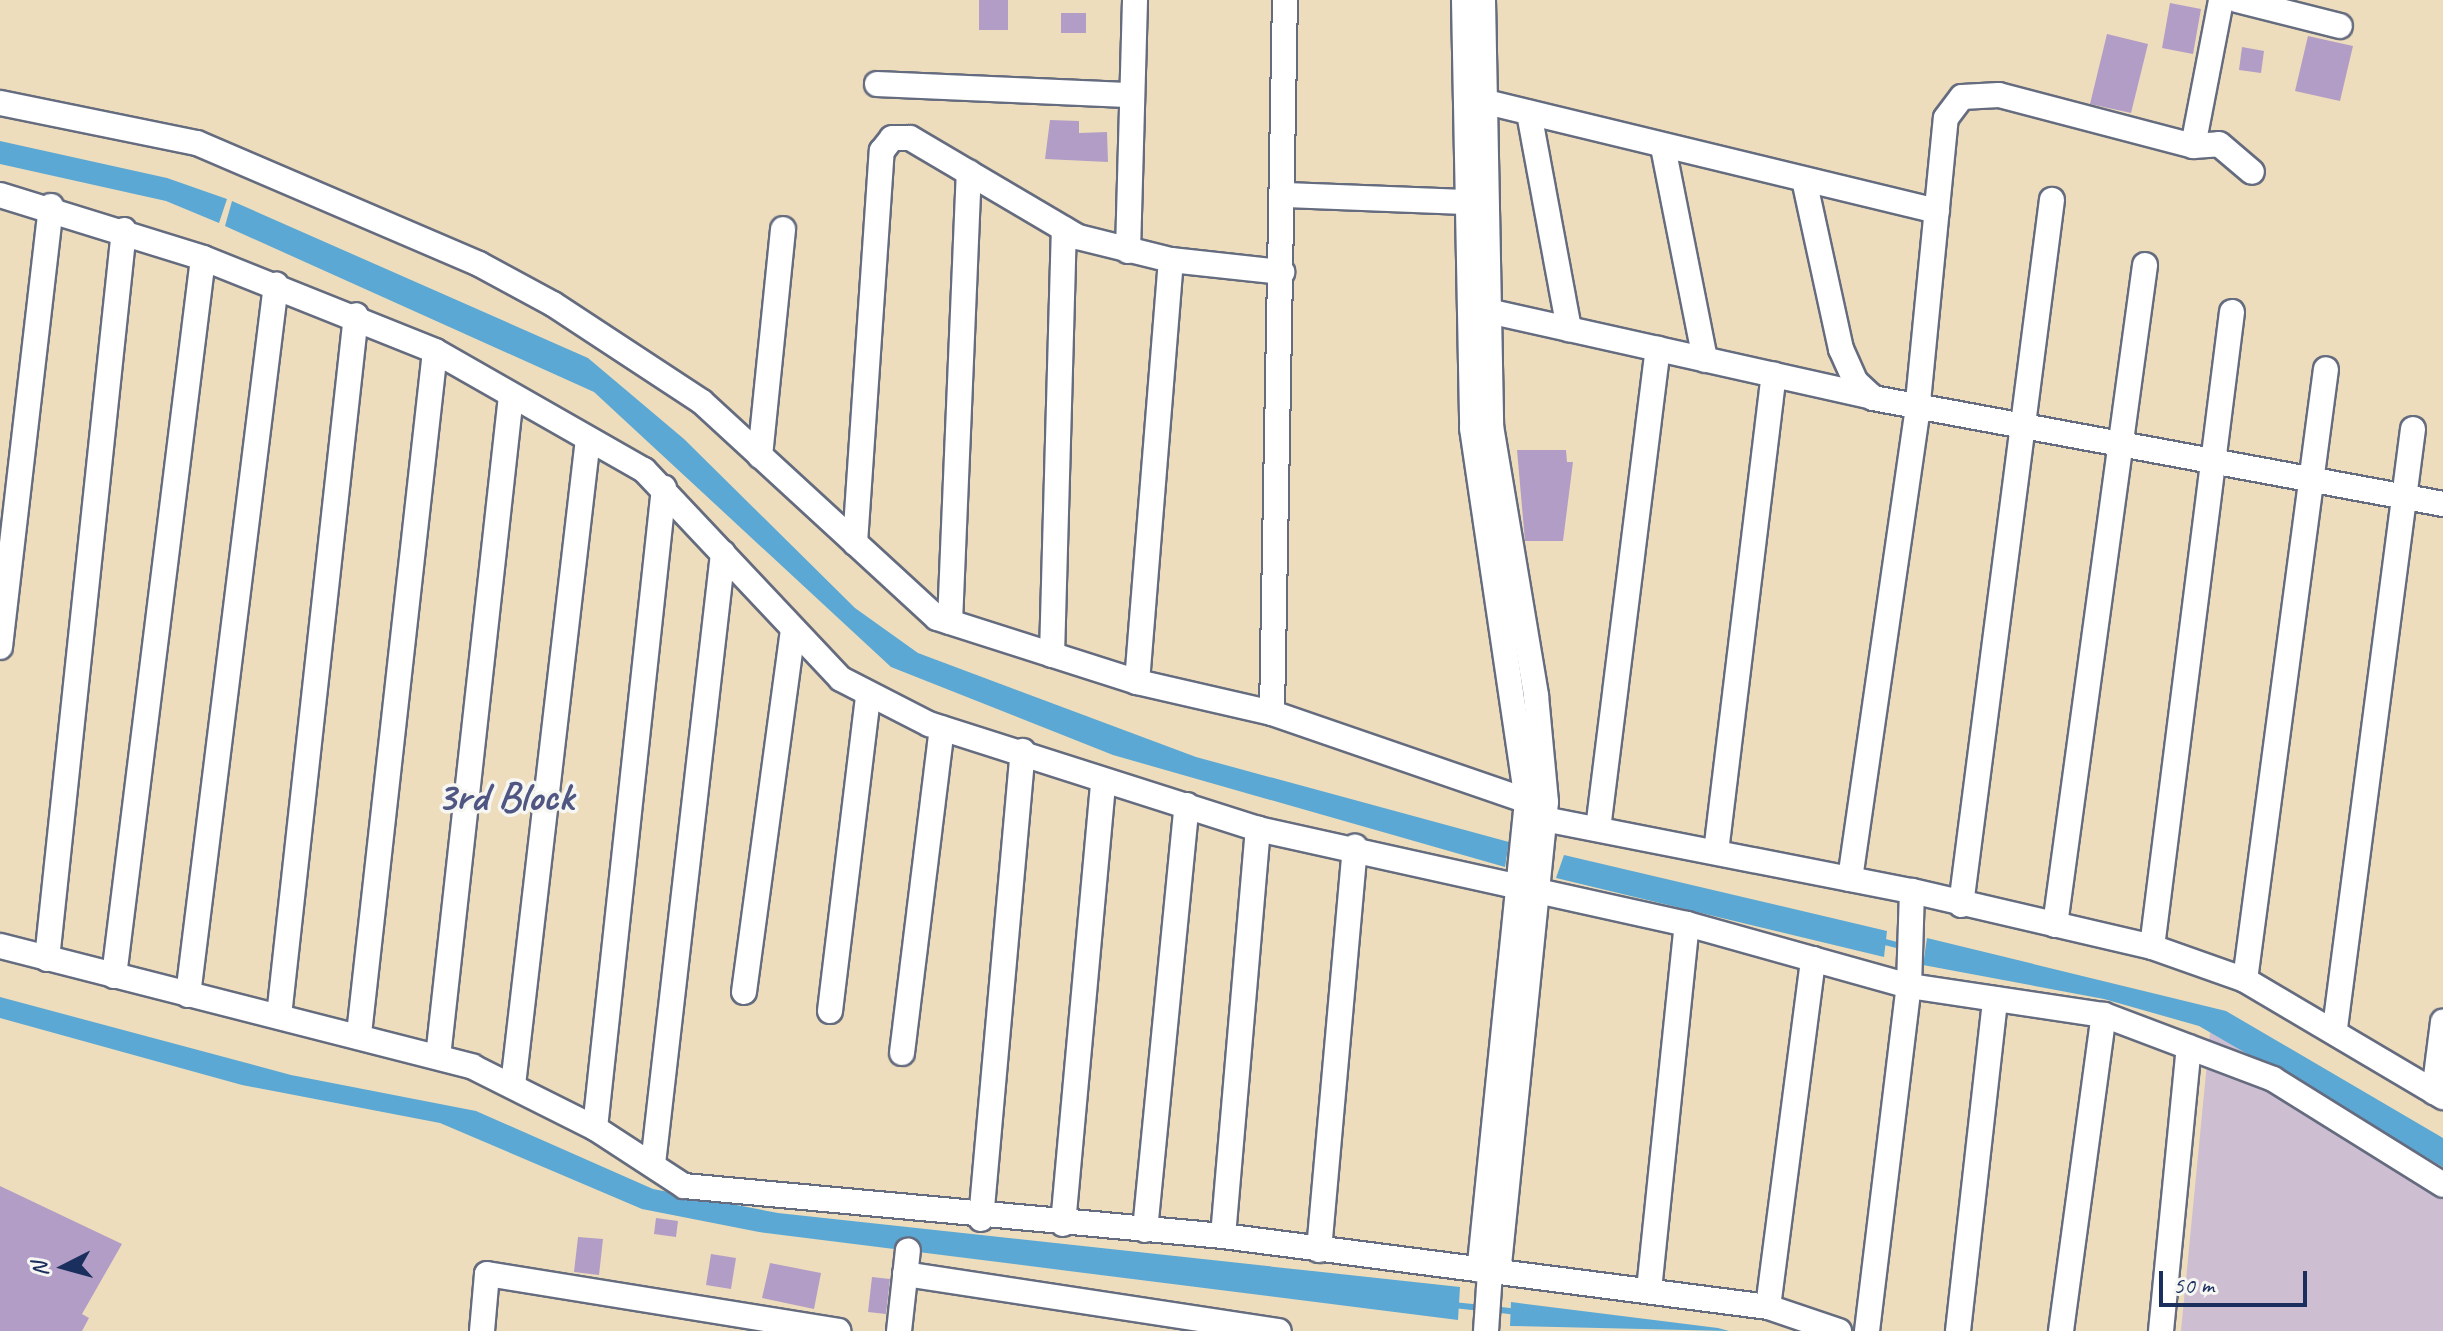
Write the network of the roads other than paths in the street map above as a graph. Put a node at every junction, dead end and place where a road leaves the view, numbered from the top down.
1 (1135, 0) edge
2 (1285, 0) edge
3 (1464, 0) edge
4 (1483, 0) edge
5 (2221, 0) edge
6 (2237, 0) edge
7 (2340, 26) dead end
8 (877, 84) dead end
9 (1132, 95) junction
10 (1482, 101) junction
11 (0, 103) edge
12 (1529, 113) junction
13 (2193, 146) junction
14 (1663, 147) junction
15 (969, 172) junction
16 (2252, 172) dead end
17 (1805, 184) junction
18 (0, 195) edge
19 (1285, 195) junction
20 (2052, 200) dead end
21 (1466, 202) junction
22 (51, 206) junction
23 (1937, 211) junction
24 (783, 229) dead end
25 (1064, 229) junction
26 (124, 230) junction
27 (1128, 251) junction
28 (203, 258) junction
29 (1171, 260) junction
30 (2145, 265) dead end
31 (1282, 272) junction
32 (276, 284) junction
33 (1488, 311) junction
34 (2232, 312) dead end
35 (356, 315) junction
36 (1569, 329) junction
37 (1658, 349) junction
38 (435, 351) junction
39 (1705, 360) junction
40 (2326, 369) dead end
41 (1774, 375) junction
42 (511, 396) junction
43 (1873, 398) junction
44 (1917, 412) junction
45 (2413, 429) dead end
46 (588, 439) junction
47 (2120, 447) junction
48 (760, 456) junction
49 (2213, 464) junction
50 (2311, 481) junction
51 (664, 488) junction
52 (2405, 497) junction
53 (2443, 504) edge
54 (855, 543) junction
55 (723, 553) junction
56 (950, 622) junction
57 (793, 629) junction
58 (0, 647) edge
59 (1052, 655) junction
60 (1137, 682) junction
61 (868, 695) junction
62 (1272, 713) junction
63 (942, 728) junction
64 (1023, 751) junction
65 (1103, 782) junction
66 (1527, 801) junction
67 (1187, 805) junction
68 (1544, 819) junction
69 (1258, 829) junction
70 (1598, 829) junction
71 (1355, 847) junction
72 (1716, 852) junction
73 (1850, 879) junction
74 (1528, 886) junction
75 (1912, 891) junction
76 (1961, 905) junction
77 (1687, 924) junction
78 (2055, 925) junction
79 (0, 946) edge
80 (2152, 947) junction
81 (47, 959) junction
82 (1813, 959) junction
83 (114, 976) junction
84 (2245, 980) junction
85 (1909, 986) junction
86 (744, 992) dead end
87 (188, 995) junction
88 (1995, 999) junction
89 (830, 1011) dead end
90 (2104, 1015) junction
91 (279, 1016) junction
92 (2443, 1022) edge
93 (2335, 1028) junction
94 (359, 1034) junction
95 (2189, 1047) junction
96 (902, 1053) dead end
97 (438, 1057) junction
98 (513, 1085) junction
99 (2438, 1095) edge
100 (595, 1128) junction
101 (653, 1164) junction
102 (2443, 1185) edge
103 (981, 1219) junction
104 (1063, 1224) junction
105 (1145, 1230) junction
106 (1223, 1236) junction
107 (1319, 1250) junction
108 (1489, 1272) junction
109 (1649, 1290) junction
110 (1768, 1307) junction
111 (1487, 1328) edge
112 (482, 1331) edge
113 (838, 1331) edge
114 (899, 1331) edge
115 (1279, 1331) edge
116 (1839, 1331) edge
117 (1867, 1331) edge
118 (1958, 1331) edge
119 (2061, 1331) edge
120 (2161, 1331) edge

1 - 9 street
2 - 19 street
3 - 21 street
4 - 10 street
5 - 13 street
6 - 7 street
8 - 9 street
9 - 27 street
10 - 12 street
10 - 33 street
11 - 48 street
12 - 14 street
12 - 36 street
13 - 16 street
13 - 23 street
14 - 17 street
14 - 39 street
15 - 25 street
15 - 54 street
15 - 56 street
17 - 23 street
17 - 43 street
18 - 22 street
19 - 21 street
19 - 31 street
20 - 76 street
21 - 66 street
22 - 26 street
22 - 58 street
23 - 44 street
24 - 48 street
25 - 27 street
25 - 59 street
26 - 28 street
26 - 81 street
27 - 29 street
28 - 32 street
28 - 83 street
29 - 31 street
29 - 60 street
30 - 47 street
31 - 62 street
32 - 35 street
32 - 87 street
33 - 36 street
33 - 68 street
34 - 49 street
35 - 38 street
35 - 91 street
36 - 37 street
37 - 39 street
37 - 70 street
38 - 42 street
38 - 94 street
39 - 41 street
40 - 50 street
41 - 43 street
41 - 72 street
42 - 46 street
42 - 97 street
43 - 44 street
44 - 47 street
44 - 73 street
45 - 52 street
46 - 51 street
46 - 98 street
47 - 49 street
47 - 78 street
48 - 54 street
49 - 50 street
49 - 80 street
50 - 52 street
50 - 84 street
51 - 55 street
51 - 100 street
52 - 53 street
52 - 93 street
54 - 56 street
55 - 57 street
55 - 101 street
56 - 59 street
57 - 61 street
57 - 86 street
59 - 60 street
60 - 62 street
61 - 63 street
61 - 89 street
62 - 66 street
63 - 64 street
63 - 96 street
64 - 65 street
64 - 103 street
65 - 67 street
65 - 104 street
66 - 74 street
67 - 69 street
67 - 105 street
68 - 70 street
68 - 74 street
69 - 71 street
69 - 106 street
70 - 72 street
71 - 74 street
71 - 107 street
72 - 73 street
73 - 75 street
74 - 77 street
74 - 108 street
75 - 76 street
75 - 85 street
76 - 78 street
77 - 82 street
77 - 109 street
78 - 80 street
79 - 81 street
80 - 84 street
81 - 83 street
82 - 85 street
82 - 110 street
83 - 87 street
84 - 93 street
85 - 88 street
85 - 117 street
87 - 91 street
88 - 90 street
88 - 118 street
90 - 95 street
90 - 119 street
91 - 94 street
92 - 99 street
93 - 99 street
94 - 97 street
95 - 102 street
95 - 120 street
97 - 98 street
98 - 100 street
100 - 101 street
101 - 103 street
103 - 104 street
104 - 105 street
105 - 106 street
106 - 107 street
107 - 108 street
108 - 109 street
108 - 111 street
109 - 110 street
110 - 116 street
112 - 113 street
114 - 115 street

